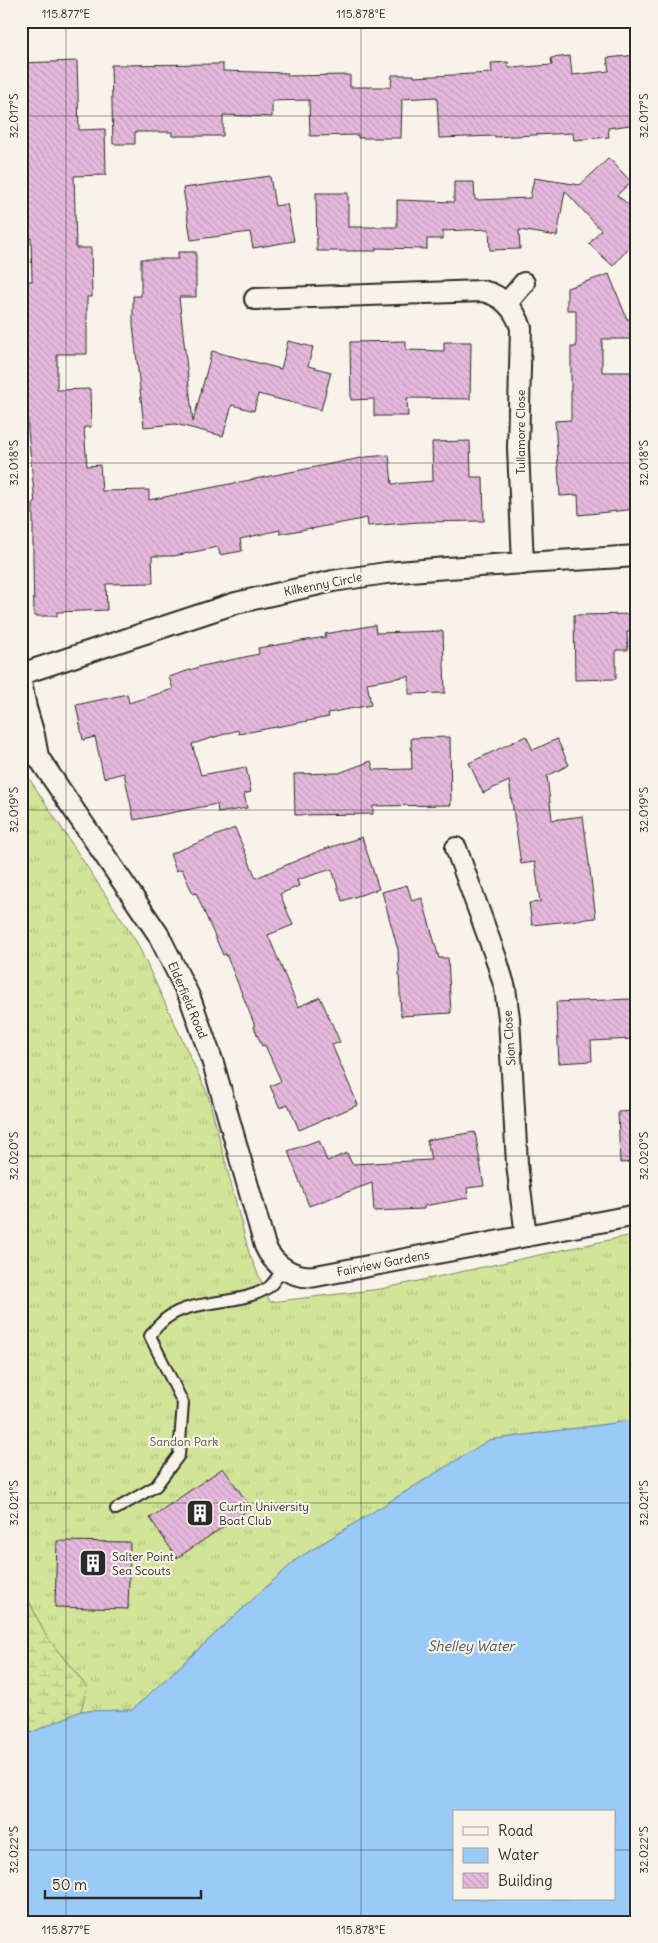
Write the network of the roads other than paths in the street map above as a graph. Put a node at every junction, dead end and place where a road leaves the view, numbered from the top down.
1 (524, 283) dead end
2 (255, 298) dead end
3 (507, 303) junction
4 (637, 556) edge
5 (523, 564) junction
6 (21, 674) edge
7 (21, 682) edge
8 (21, 745) edge
9 (38, 757) junction
10 (456, 848) dead end
11 (637, 1215) edge
12 (526, 1236) junction
13 (283, 1268) junction
14 (116, 1509) dead end

1 - 3 street
2 - 3 street
3 - 5 street, Tullamore Close
4 - 5 street, Kilkenny Circle
5 - 6 street, Kilkenny Circle
7 - 9 street, Elderfield Road
8 - 9 street, Elderfield Road
9 - 13 street, Elderfield Road
10 - 12 street, Sion Close
11 - 12 street, Fairview Gardens
12 - 13 street, Fairview Gardens
13 - 14 lane

